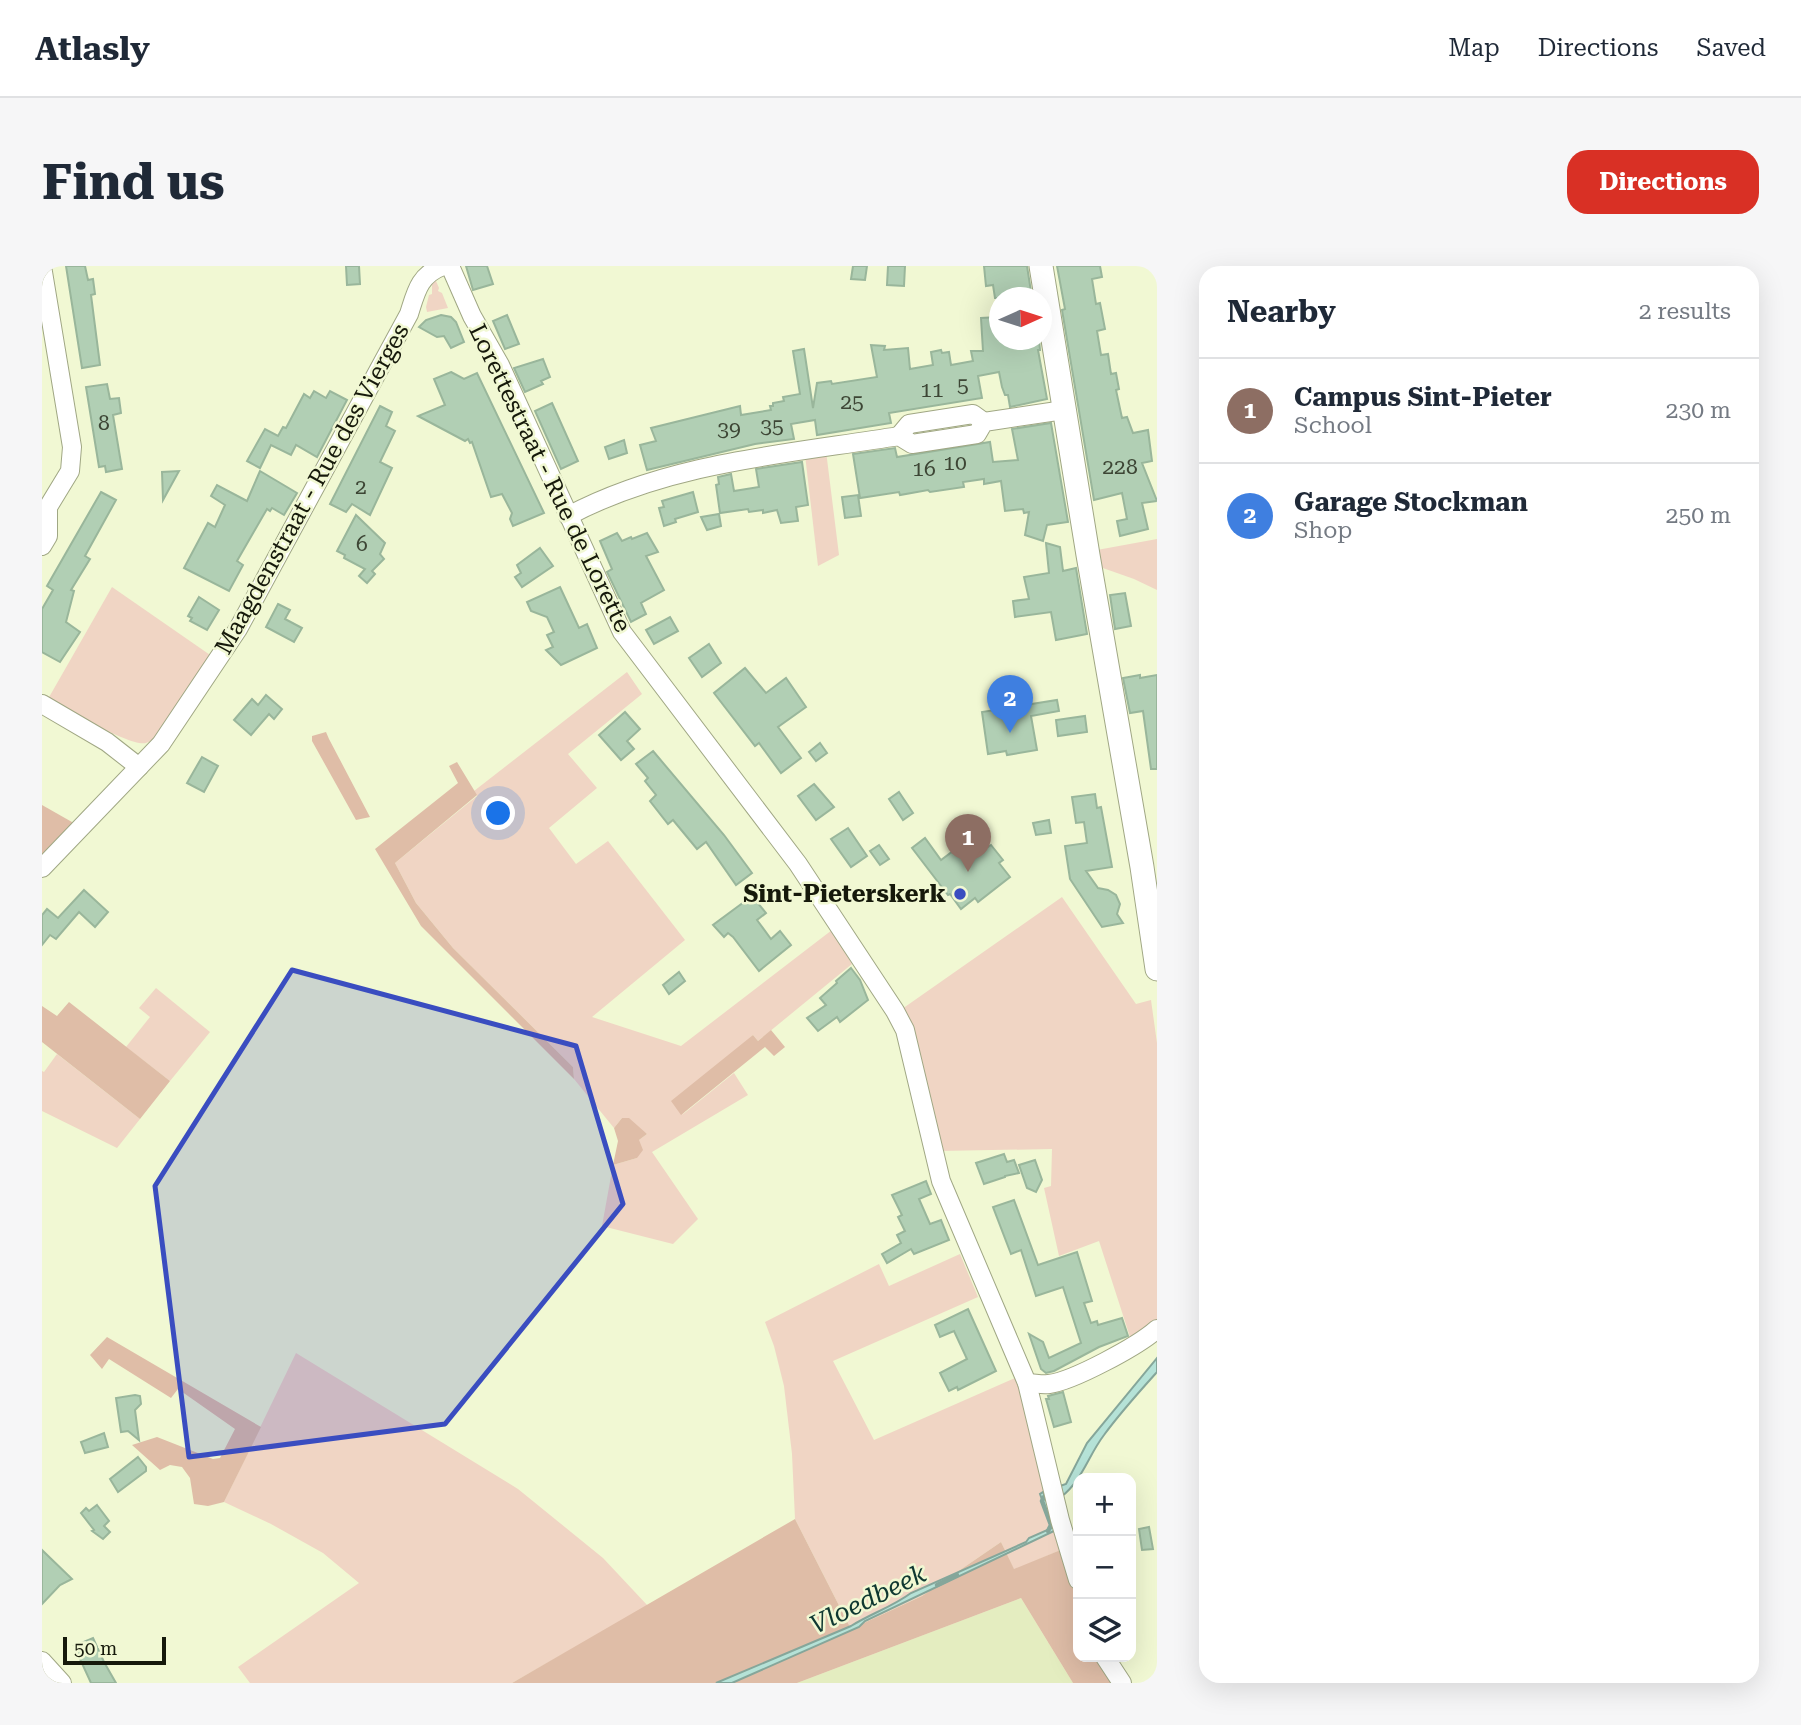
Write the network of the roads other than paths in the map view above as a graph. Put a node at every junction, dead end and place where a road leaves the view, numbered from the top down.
1 (42, 266) edge
2 (1041, 266) edge
3 (440, 267) edge
4 (1064, 411) junction
5 (44, 512) edge
6 (568, 516) junction
7 (42, 546) edge
8 (42, 705) edge
9 (139, 767) junction
10 (42, 868) edge
11 (1157, 969) edge
12 (1157, 1329) edge
13 (1027, 1383) junction
14 (1073, 1563) edge
15 (42, 1661) edge
16 (1108, 1662) edge
17 (62, 1683) edge
18 (1122, 1683) edge

1 - 5 street
2 - 4 main road
3 - 6 street, Lorettestraat - Rue de Lorette
3 - 9 street, Maagdenstraat - Rue des Vierges
4 - 6 street
4 - 11 main road
5 - 7 street
6 - 13 street, Lorettestraat - Rue de Lorette
8 - 9 street
9 - 10 street, Maagdenstraat - Rue des Vierges
12 - 13 street
13 - 14 street, Lorettestraat - Rue de Lorette
15 - 17 street
16 - 18 street

